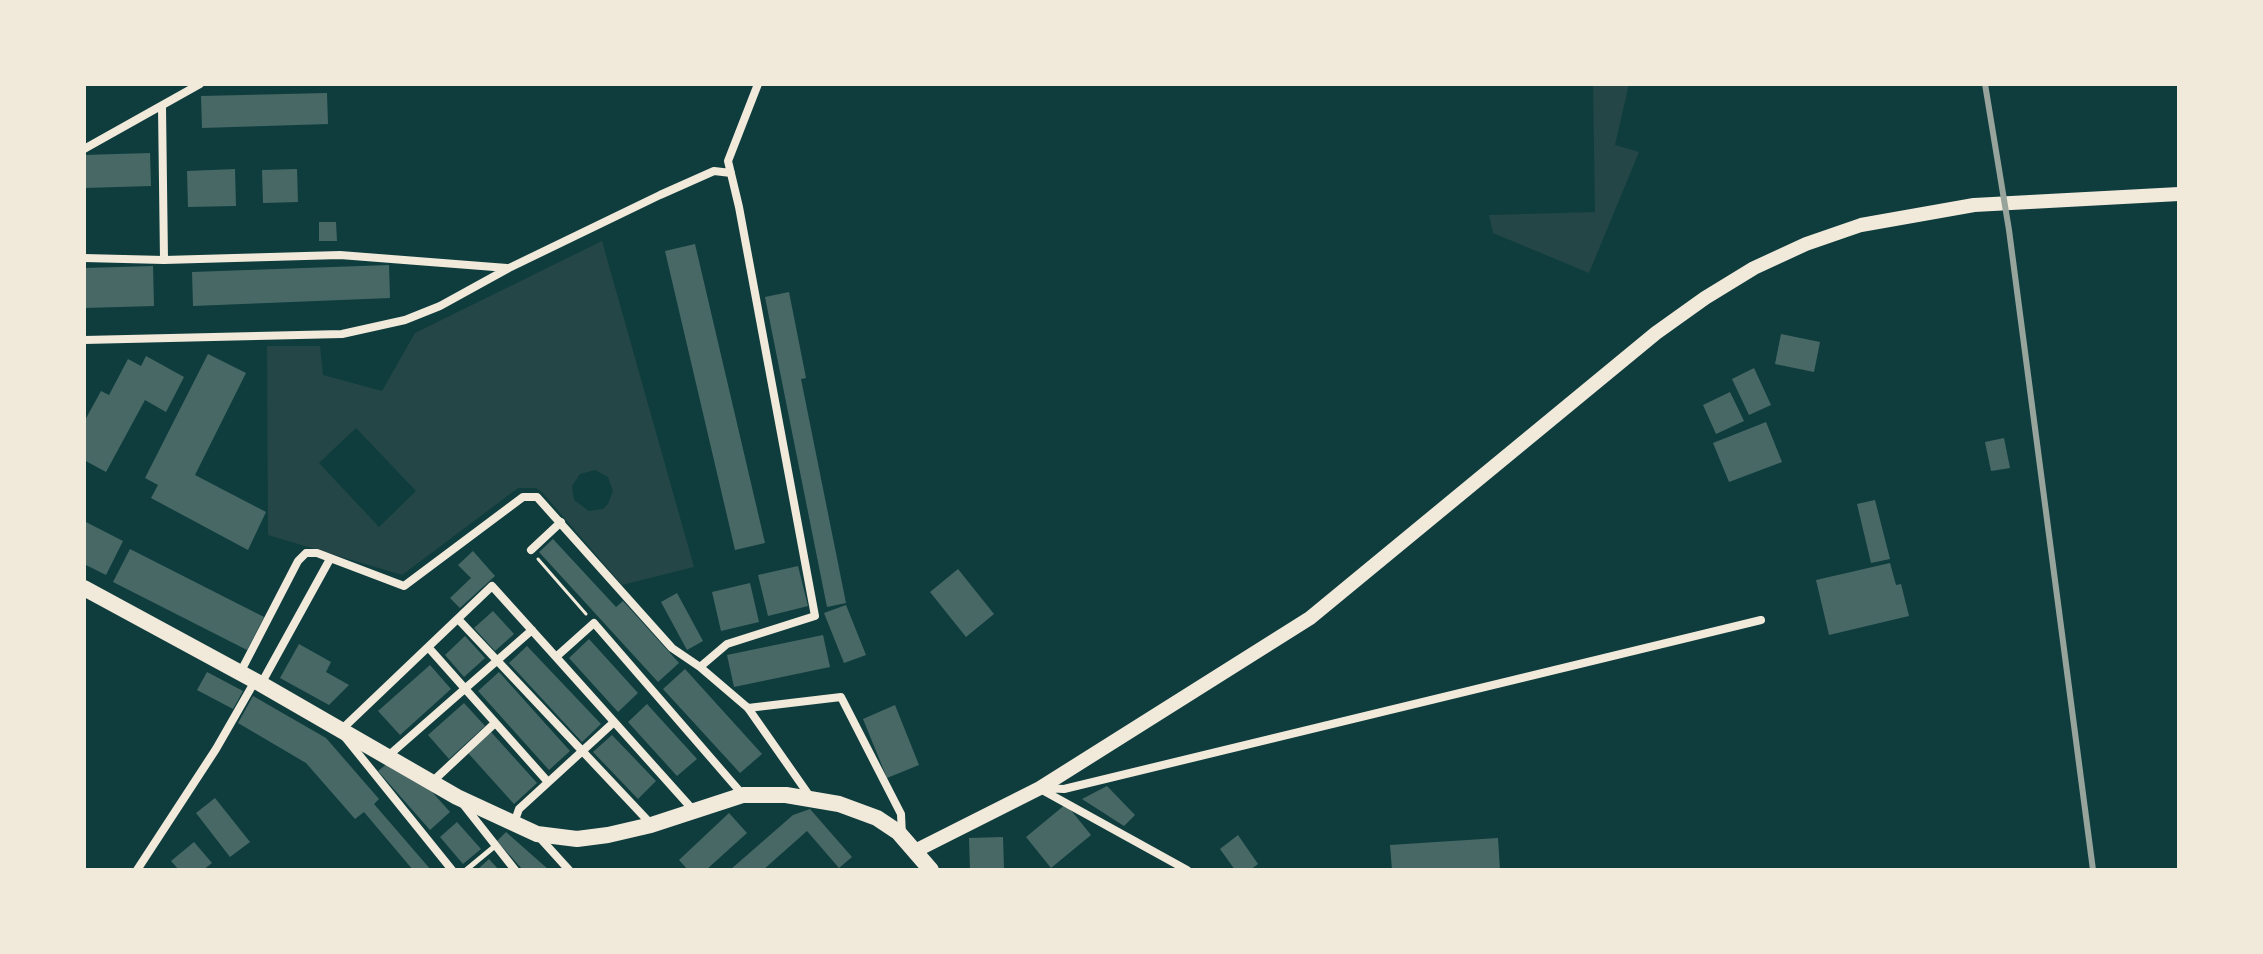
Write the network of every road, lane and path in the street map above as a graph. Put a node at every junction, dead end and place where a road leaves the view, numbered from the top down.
1 (200, 84) edge
2 (758, 84) edge
3 (162, 107) junction
4 (84, 149) edge
5 (731, 173) junction
6 (2179, 194) edge
7 (84, 258) edge
8 (164, 260) junction
9 (509, 268) junction
10 (84, 340) edge
11 (561, 522) junction
12 (531, 550) joint
13 (330, 559) junction
14 (84, 588) edge
15 (458, 619) junction
16 (1761, 620) dead end
17 (594, 623) junction
18 (532, 630) junction
19 (428, 647) junction
20 (556, 657) junction
21 (498, 661) junction
22 (700, 667) junction
23 (252, 679) junction
24 (466, 690) junction
25 (748, 708) junction
26 (614, 722) junction
27 (495, 723) junction
28 (340, 731) junction
29 (582, 751) junction
30 (383, 755) junction
31 (432, 782) junction
32 (548, 782) junction
33 (1040, 788) junction
34 (743, 795) junction
35 (457, 797) junction
36 (811, 798) junction
37 (694, 811) junction
38 (513, 824) junction
39 (651, 825) junction
40 (537, 834) junction
41 (902, 837) junction
42 (495, 846) junction
43 (915, 851) junction
44 (137, 870) edge
45 (452, 870) edge
46 (466, 870) edge
47 (515, 870) edge
48 (569, 870) edge
49 (931, 870) edge
50 (1187, 870) edge

1 - 3 street
2 - 5 street
3 - 4 street
3 - 8 street
5 - 9 street
5 - 22 street
6 - 33 street
7 - 8 street
8 - 9 street
9 - 10 street
11 - 12 street
11 - 13 street
11 - 22 street
12 - 17 path
13 - 23 street
13 - 23 street
14 - 23 main road
15 - 18 street
15 - 19 street
15 - 21 street
16 - 33 street
17 - 20 street
17 - 34 street
18 - 20 street
18 - 21 street
19 - 24 street
19 - 28 street
20 - 26 street
21 - 24 street
21 - 29 street
22 - 25 street
23 - 28 main road
23 - 44 street
24 - 27 street
24 - 30 street
25 - 36 street
25 - 41 street
26 - 29 street
26 - 37 street
27 - 31 street
27 - 32 street
28 - 30 main road
28 - 45 street
29 - 32 street
29 - 39 street
30 - 31 main road
31 - 35 main road
32 - 38 street
33 - 43 street
33 - 50 street
34 - 36 main road
34 - 37 main road
35 - 38 main road
35 - 42 street
36 - 41 main road
37 - 39 main road
38 - 40 main road
39 - 40 main road
40 - 48 street
41 - 43 main road
42 - 46 lane
42 - 47 street
43 - 49 main road

